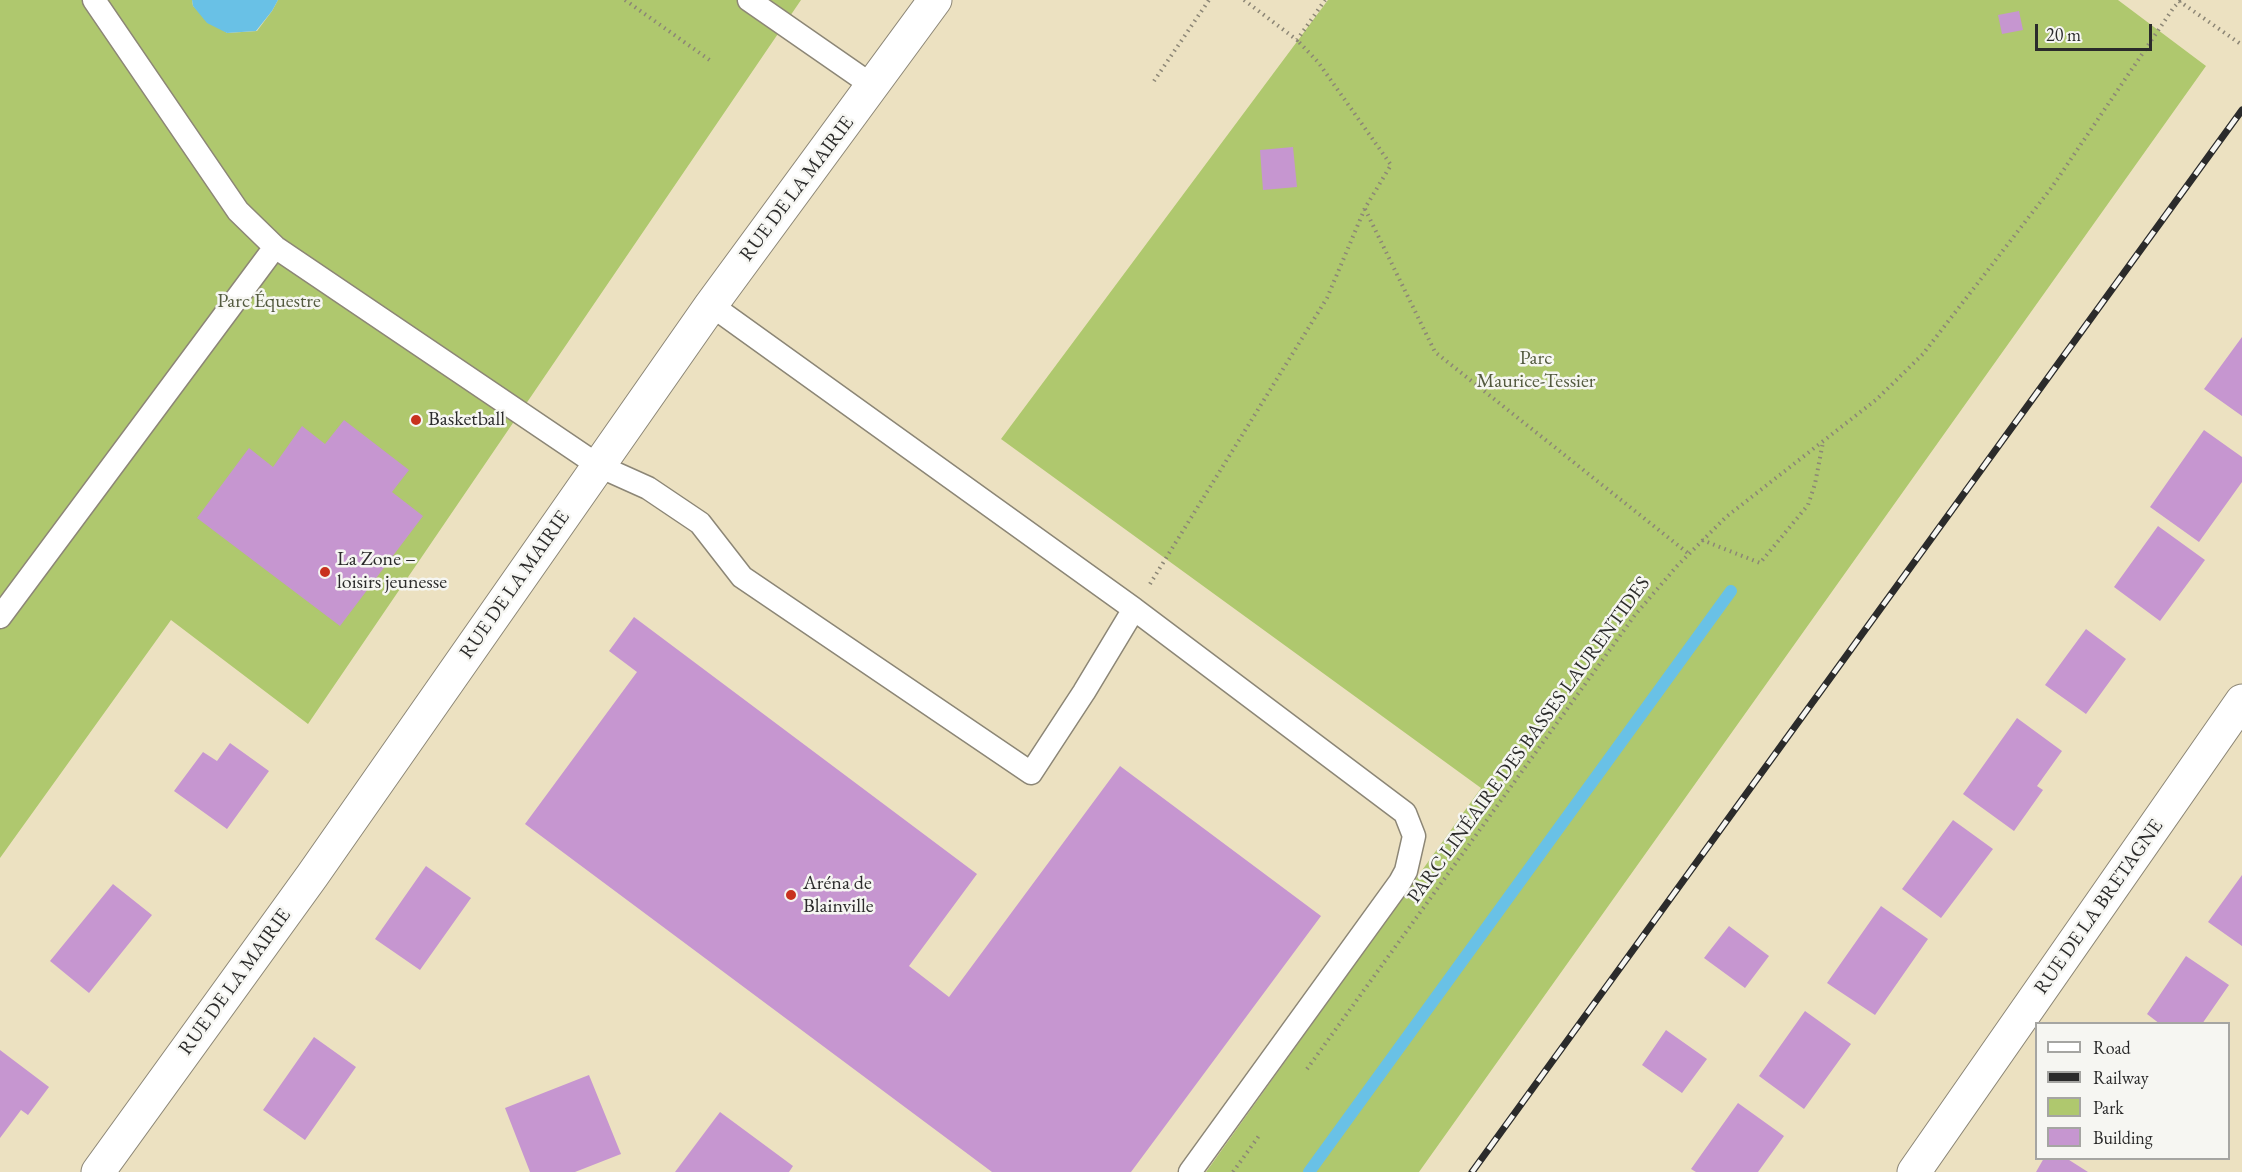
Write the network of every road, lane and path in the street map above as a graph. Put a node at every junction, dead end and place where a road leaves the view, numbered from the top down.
1 (94, 0) edge
2 (625, 0) edge
3 (749, 0) edge
4 (935, 0) edge
5 (1209, 0) edge
6 (1244, 0) edge
7 (1325, 0) edge
8 (2179, 0) edge
9 (1297, 40) junction
10 (2242, 45) edge
11 (711, 61) dead end
12 (1154, 81) dead end
13 (873, 86) junction
14 (1365, 208) junction
15 (275, 247) junction
16 (711, 305) junction
17 (1824, 441) junction
18 (599, 466) junction
19 (1702, 540) junction
20 (1689, 554) junction
21 (1134, 609) junction
22 (0, 617) edge
23 (2242, 701) edge
24 (1302, 1077) dead end
25 (1266, 1125) dead end
26 (98, 1172) edge
27 (1190, 1172) edge
28 (1233, 1172) edge
29 (1914, 1172) edge

1 - 15 lane
2 - 11 path
3 - 13 lane
4 - 13 street, RUE DE LA MAIRIE
5 - 12 path
6 - 9 path
7 - 9 path
8 - 10 path
8 - 17 path, PARC LINÉAIRE DES BASSES LAURENTIDES
9 - 14 path
13 - 16 street, RUE DE LA MAIRIE
14 - 20 path
14 - 21 path
15 - 18 lane
15 - 22 lane
16 - 18 street, RUE DE LA MAIRIE
16 - 21 lane
17 - 19 path, PARC LINÉAIRE DES BASSES LAURENTIDES
17 - 19 path
18 - 21 lane
18 - 26 street, RUE DE LA MAIRIE
19 - 20 path, PARC LINÉAIRE DES BASSES LAURENTIDES
20 - 24 path, PARC LINÉAIRE DES BASSES LAURENTIDES
21 - 27 lane
23 - 29 street, RUE DE LA BRETAGNE
25 - 28 path

